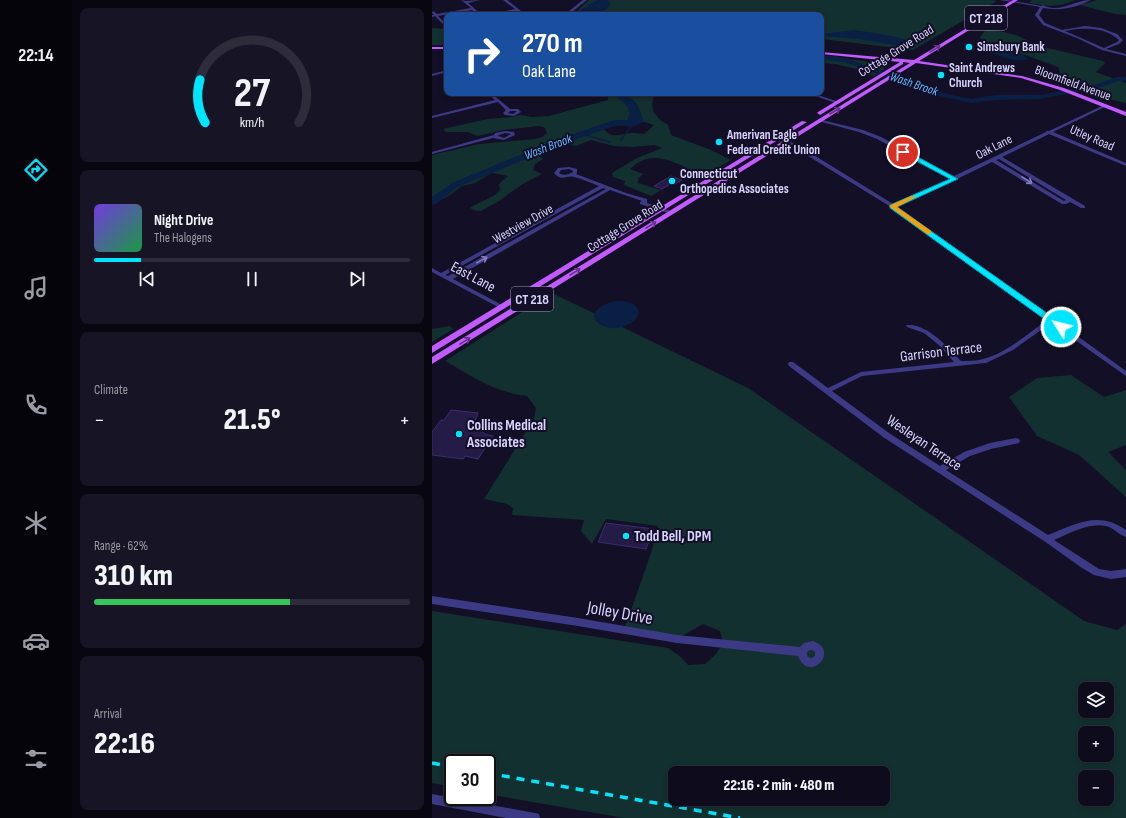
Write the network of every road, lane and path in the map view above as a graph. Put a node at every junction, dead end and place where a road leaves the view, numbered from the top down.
1 (478, 0) edge
2 (506, 0) edge
3 (585, 0) edge
4 (1089, 0) edge
5 (465, 1) edge
6 (1009, 1) edge
7 (996, 5) dead end
8 (1044, 7) junction
9 (473, 9) junction
10 (432, 11) edge
11 (454, 12) edge
12 (476, 12) edge
13 (511, 12) edge
14 (570, 12) edge
15 (444, 13) edge
16 (434, 15) edge
17 (444, 24) edge
18 (1062, 31) junction
19 (949, 34) dead end
20 (956, 37) junction
21 (432, 48) edge
22 (444, 48) edge
23 (1103, 48) junction
24 (824, 53) edge
25 (1126, 55) edge
26 (914, 56) dead end
27 (905, 61) junction
28 (915, 62) junction
29 (444, 72) edge
30 (432, 74) edge
31 (888, 75) junction
32 (493, 96) edge
33 (818, 96) edge
34 (498, 100) junction
35 (837, 102) junction
36 (1105, 106) junction
37 (509, 110) dead end
38 (1126, 114) edge
39 (432, 117) edge
40 (820, 120) junction
41 (1048, 132) junction
42 (495, 136) dead end
43 (776, 139) junction
44 (784, 141) junction
45 (432, 152) edge
46 (999, 157) junction
47 (993, 160) junction
48 (1126, 165) edge
49 (573, 175) dead end
50 (955, 179) junction
51 (602, 186) junction
52 (609, 189) junction
53 (1070, 200) junction
54 (893, 206) junction
55 (1083, 208) dead end
56 (661, 209) junction
57 (671, 212) junction
58 (432, 270) edge
59 (441, 275) junction
60 (448, 278) junction
61 (502, 307) junction
62 (1051, 320) junction
63 (909, 326) dead end
64 (432, 350) edge
65 (432, 361) edge
66 (959, 363) junction
67 (791, 364) dead end
68 (1126, 374) edge
69 (827, 391) junction
70 (1016, 441) dead end
71 (939, 470) junction
72 (1126, 534) edge
73 (1047, 539) junction
74 (1126, 573) edge
75 (432, 600) edge
76 (802, 652) dead end
77 (432, 799) edge
78 (535, 818) edge

1 - 5 street
2 - 13 street
3 - 14 street
4 - 8 street
5 - 9 street
6 - 7 main road, CT 218
6 - 8 street
6 - 20 main road, Cottage Grove Road / CT 218
8 - 18 street
9 - 11 street
9 - 12 street
10 - 16 street
15 - 16 street
16 - 17 street
18 - 23 street
18 - 23 street
19 - 20 main road
28 -> 20 main road, Cottage Grove Road / CT 218
21 - 22 main road
23 - 25 street
24 - 27 main road, Bloomfield Avenue
26 - 27 main road, Cottage Grove Road / CT 218
27 - 28 main road, Bloomfield Avenue
27 - 31 main road, Cottage Grove Road / CT 218
28 - 31 main road, Cottage Grove Road / CT 218
28 - 36 main road, Bloomfield Avenue
29 - 30 street
31 - 35 main road, Cottage Grove Road / CT 218
40 -> 31 main road, Cottage Grove Road / CT 218
32 - 34 street
33 - 35 street
34 - 37 street
34 - 39 street
35 - 43 main road, Cottage Grove Road / CT 218
36 - 38 main road, Bloomfield Avenue
36 - 41 street, Oak Lane
40 - 44 main road, Cottage Grove Road / CT 218
40 - 50 street
41 - 46 street, Oak Lane
41 - 48 street, Utley Road
42 - 45 street
43 - 44 street
43 - 56 main road, Cottage Grove Road / CT 218
44 - 54 street
44 - 57 main road, Cottage Grove Road / CT 218
46 - 47 street, Oak Lane
46 - 53 street
47 - 50 street, Oak Lane
47 -> 53 street
49 - 51 street
50 - 54 street, Oak Lane
51 - 52 street
51 - 59 street, Westview Drive
52 - 56 street
60 -> 52 street, Westview Drive
53 - 55 street
54 - 62 street
56 - 57 street
56 - 61 main road, Cottage Grove Road / CT 218
65 -> 57 main road, Cottage Grove Road / CT 218
58 - 59 street, East Lane
59 - 60 street, East Lane
60 - 61 street, East Lane
61 - 64 main road, Cottage Grove Road / CT 218
62 - 66 street, Garrison Terrace
62 - 68 street
63 - 66 street
66 - 69 street, Garrison Terrace
67 - 69 street, Wesleyan Terrace
69 - 71 street, Wesleyan Terrace
70 - 71 street
71 - 73 street, Wesleyan Terrace
72 - 73 street
73 - 74 street, Wesleyan Terrace
75 - 76 street, Jolley Drive
77 - 78 street

